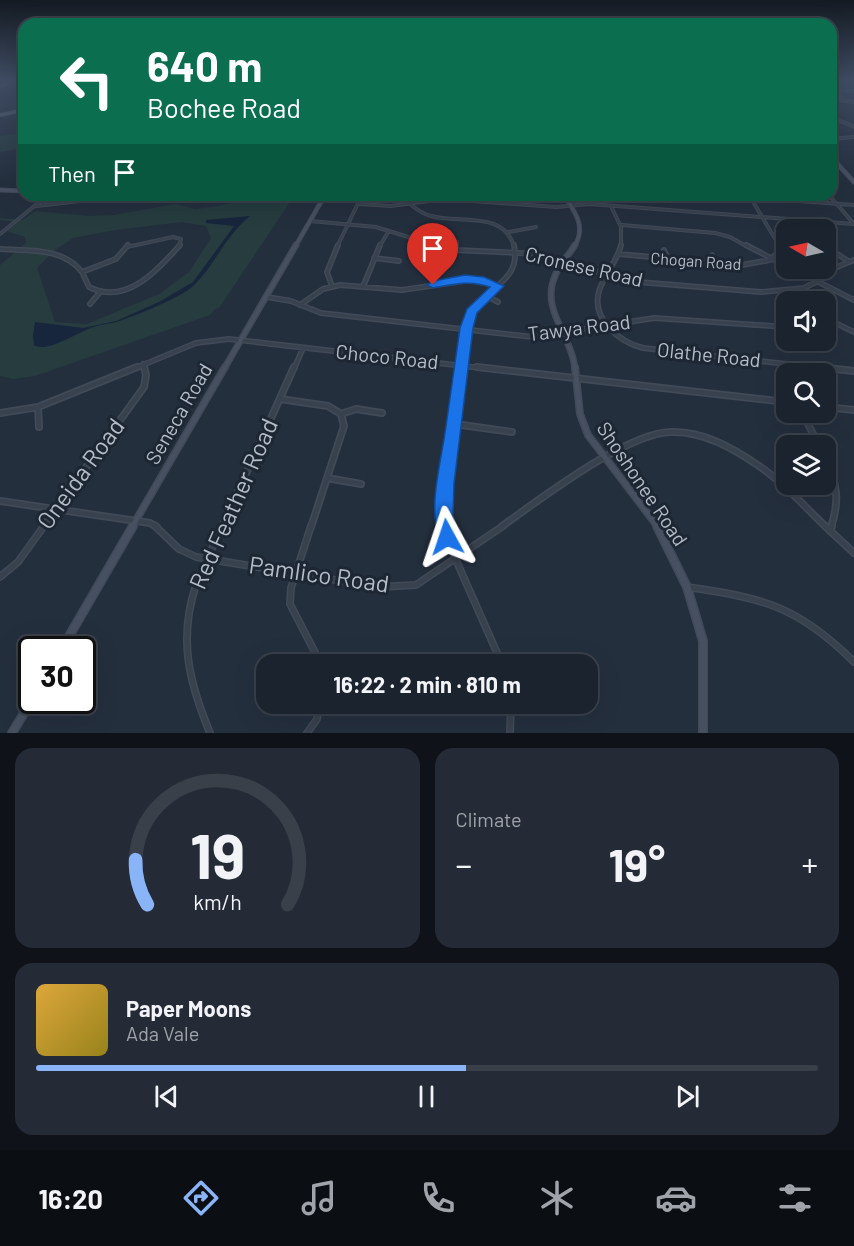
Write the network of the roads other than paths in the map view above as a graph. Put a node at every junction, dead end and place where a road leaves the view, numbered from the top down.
1 (837, 120) edge
2 (854, 127) edge
3 (854, 137) edge
4 (837, 139) edge
5 (849, 139) junction
6 (854, 142) edge
7 (837, 164) edge
8 (854, 182) edge
9 (0, 190) edge
10 (18, 191) edge
11 (42, 201) edge
12 (81, 201) edge
13 (322, 201) edge
14 (359, 201) edge
15 (421, 201) edge
16 (477, 201) edge
17 (523, 201) edge
18 (568, 201) edge
19 (752, 201) edge
20 (803, 201) edge
21 (834, 201) edge
22 (358, 204) junction
23 (410, 204) junction
24 (836, 204) junction
25 (523, 205) junction
26 (610, 205) junction
27 (854, 205) edge
28 (37, 206) junction
29 (571, 206) junction
30 (762, 216) junction
31 (310, 221) junction
32 (347, 224) junction
33 (854, 224) edge
34 (622, 225) junction
35 (536, 227) dead end
36 (389, 230) junction
37 (509, 232) junction
38 (0, 234) edge
39 (457, 242) dead end
40 (0, 249) edge
41 (455, 250) junction
42 (664, 250) dead end
43 (513, 251) junction
44 (836, 253) edge
45 (619, 254) junction
46 (712, 255) dead end
47 (374, 258) junction
48 (668, 259) junction
49 (773, 259) junction
50 (854, 260) edge
51 (399, 261) dead end
52 (776, 261) edge
53 (848, 261) junction
54 (564, 262) junction
55 (715, 263) junction
56 (82, 272) junction
57 (606, 276) junction
58 (811, 279) edge
59 (816, 282) junction
60 (332, 286) junction
61 (498, 286) junction
62 (363, 287) junction
63 (101, 291) junction
64 (776, 291) edge
65 (780, 291) edge
66 (487, 296) junction
67 (267, 297) junction
68 (854, 300) edge
69 (498, 302) dead end
70 (90, 304) dead end
71 (300, 305) junction
72 (836, 323) edge
73 (607, 325) junction
74 (776, 326) edge
75 (466, 328) junction
76 (854, 332) edge
77 (562, 333) junction
78 (240, 341) junction
79 (303, 348) junction
80 (142, 364) junction
81 (462, 366) junction
82 (854, 370) edge
83 (577, 378) junction
84 (280, 399) junction
85 (776, 401) edge
86 (38, 407) junction
87 (836, 408) edge
88 (854, 410) edge
89 (0, 413) edge
90 (382, 413) dead end
91 (341, 414) junction
92 (454, 424) junction
93 (39, 427) dead end
94 (512, 432) dead end
95 (605, 459) junction
96 (327, 478) junction
97 (361, 484) dead end
98 (836, 484) edge
99 (0, 501) edge
100 (55, 509) junction
101 (136, 520) junction
102 (830, 531) junction
103 (854, 554) edge
104 (206, 559) junction
105 (456, 560) junction
106 (295, 572) junction
107 (0, 577) edge
108 (687, 587) junction
109 (69, 636) edge
110 (316, 654) edge
111 (498, 654) edge
112 (854, 663) edge
113 (24, 714) edge
114 (317, 714) edge
115 (511, 714) edge
116 (12, 733) edge
117 (210, 733) edge
118 (308, 733) edge
119 (510, 733) edge
120 (703, 733) edge

1 - 2 street
3 - 5 street
4 - 5 street
5 - 6 street
7 - 8 street
9 - 10 street
11 - 28 street
12 - 28 street
13 - 31 street, Seneca Road
14 - 22 street
15 - 23 street
16 - 25 street
17 - 25 street
18 - 29 street, Shoshonee Road
19 - 30 street
20 - 24 street
21 - 24 street
22 - 23 street
22 - 32 street
23 - 37 street
24 - 27 street
24 - 33 street
25 - 29 street
26 - 29 street
26 - 30 street
26 - 34 street
28 - 38 street
29 - 54 street, Shoshonee Road
30 - 33 street
30 - 49 street
31 - 32 street, Cronese Road
31 - 67 street, Seneca Road
32 - 36 street, Cronese Road
32 - 60 street
34 - 45 street
34 - 49 street
35 - 37 street
36 - 41 street, Cronese Road
36 - 47 street
37 - 43 street
39 - 41 street
40 - 56 street
41 - 43 street, Cronese Road
42 - 48 street
43 - 54 street, Cronese Road
43 - 61 street
44 - 53 street
45 - 48 street, Chogan Road
45 - 57 street
46 - 55 street
47 - 51 street
47 - 62 street
48 - 55 street, Chogan Road
49 - 52 street
49 - 55 street, Chogan Road
50 - 53 street, Cronese Road
53 - 59 street, Cronese Road
54 - 57 street, Cronese Road
54 - 77 street, Shoshonee Road
56 - 63 street
56 - 63 street
57 - 64 street, Cronese Road
57 - 73 street
58 - 59 street
59 - 65 street, Cronese Road
59 - 68 street
60 - 62 street
60 - 71 street
61 - 62 street
61 - 66 street
63 - 70 street
66 - 69 street
66 - 75 street
67 - 71 street, Tawya Road
67 - 78 street, Seneca Road
71 - 75 street, Tawya Road
72 - 76 street
73 - 74 street, Tawya Road
73 - 77 street, Tawya Road
73 - 82 street, Olathe Road
75 - 77 street, Tawya Road
75 - 81 street
77 - 83 street, Shoshonee Road
78 - 79 street, Choco Road
78 - 80 street, Choco Road
78 - 101 street, Seneca Road
79 - 81 street, Choco Road
79 - 84 street, Red Feather Road
80 - 86 street, Choco Road
80 - 100 street, Oneida Road
81 - 83 street, Choco Road
81 - 92 street
83 - 85 street, Choco Road
83 - 95 street, Shoshonee Road
84 - 91 street
84 - 104 street, Red Feather Road
86 - 89 street, Choco Road
86 - 93 street
87 - 88 street
90 - 91 street
91 - 96 street
92 - 94 street
92 - 105 street
95 - 102 street, Pamlico Road
95 - 105 street, Pamlico Road
95 - 108 street, Shoshonee Road
96 - 97 street
96 - 106 street
98 - 102 street
99 - 100 street, Pamlico Road
100 - 101 street, Pamlico Road
100 - 107 street, Oneida Road
101 - 104 street, Pamlico Road
101 - 109 street, Seneca Road
102 - 103 street, Pamlico Road
104 - 106 street, Pamlico Road
104 - 117 street, Red Feather Road
105 - 106 street, Pamlico Road
105 - 111 street
106 - 110 street
108 - 112 street
108 - 120 street, Shoshonee Road
113 - 116 street
114 - 118 street
115 - 119 street

